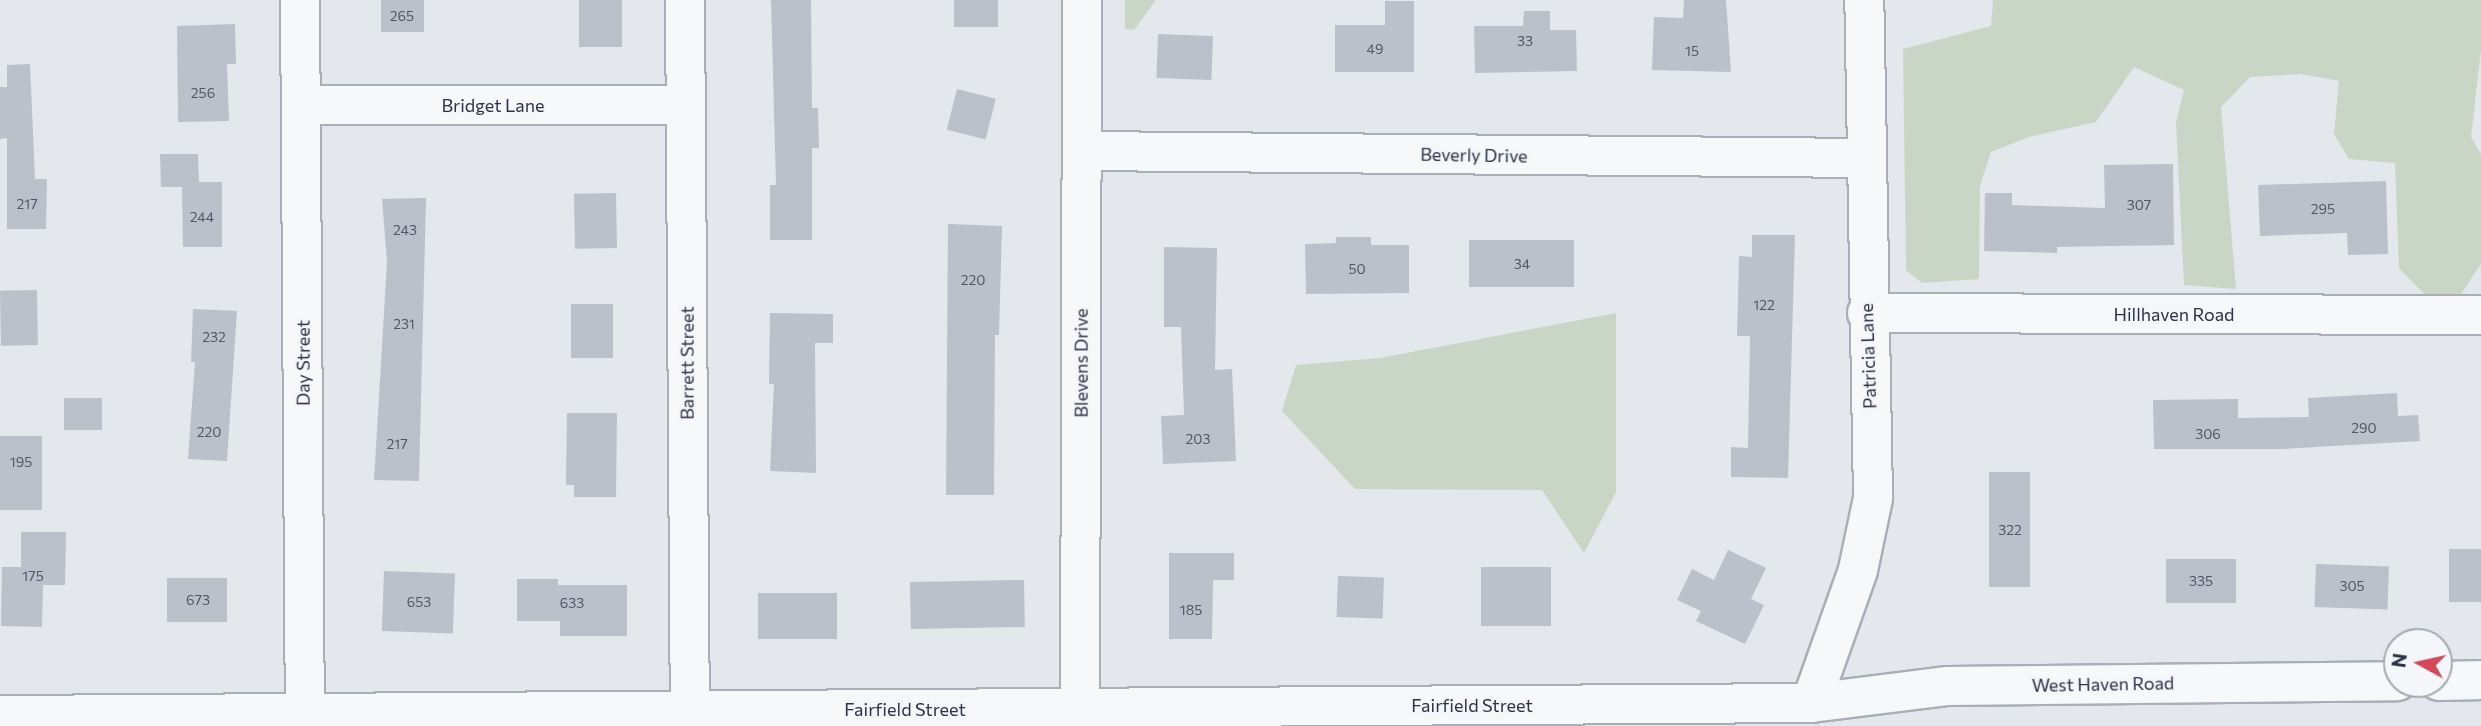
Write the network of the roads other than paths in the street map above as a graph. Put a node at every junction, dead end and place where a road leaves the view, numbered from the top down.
1 (300, 0) edge
2 (685, 0) edge
3 (1082, 0) edge
4 (1864, 0) edge
5 (301, 105) junction
6 (685, 105) junction
7 (1082, 151) junction
8 (1865, 158) junction
9 (1867, 313) junction
10 (2481, 315) edge
11 (2481, 680) edge
12 (2383, 681) edge
13 (2453, 681) edge
14 (1811, 703) junction
15 (0, 715) edge
16 (1079, 717) edge
17 (690, 718) edge
18 (304, 720) edge

1 - 5 street, Day Street
2 - 6 street, Barrett Street
3 - 7 street, Blevens Drive
4 - 8 street, Patricia Lane
5 - 6 street, Bridget Lane
5 - 18 street, Day Street
6 - 17 street, Barrett Street
7 - 8 street, Beverly Drive
7 - 16 street, Blevens Drive
8 - 9 street, Patricia Lane
9 - 10 street, Hillhaven Road
9 - 14 street, Patricia Lane
11 - 13 street
12 - 14 street, West Haven Road
14 - 16 street, Fairfield Street
15 - 18 street, Fairfield Street
16 - 17 street, Fairfield Street
17 - 18 street, Fairfield Street

